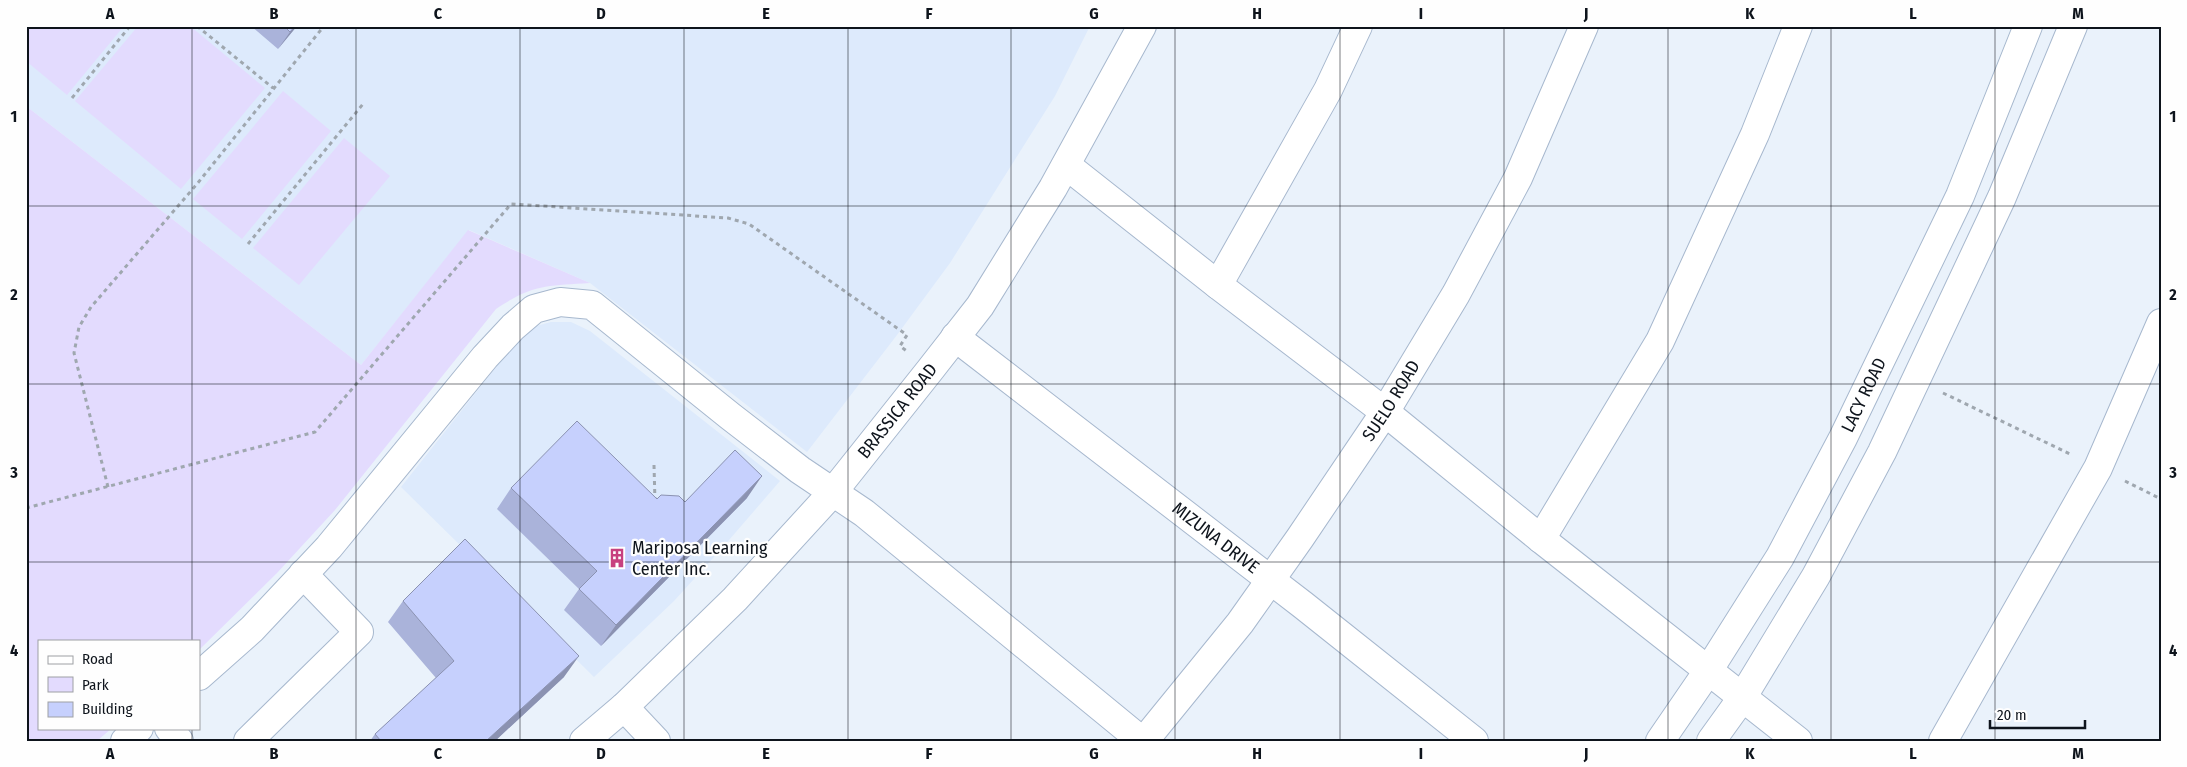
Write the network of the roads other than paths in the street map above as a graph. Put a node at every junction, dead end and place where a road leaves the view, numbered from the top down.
1 (1142, 26) edge
2 (1358, 26) edge
3 (1584, 26) edge
4 (1798, 26) edge
5 (2028, 26) edge
6 (2073, 26) edge
7 (1066, 165) junction
8 (1218, 285) junction
9 (2161, 323) edge
10 (955, 337) junction
11 (1386, 412) junction
12 (833, 492) junction
13 (1541, 540) junction
14 (303, 574) junction
15 (1271, 580) junction
16 (1708, 671) junction
17 (200, 675) edge
18 (1742, 698) junction
19 (624, 707) junction
20 (137, 730) edge
21 (171, 730) edge
22 (125, 741) edge
23 (179, 741) edge
24 (248, 741) edge
25 (584, 741) edge
26 (656, 741) edge
27 (1143, 741) edge
28 (1474, 741) edge
29 (1660, 741) edge
30 (1711, 741) edge
31 (1798, 741) edge
32 (1943, 741) edge

1 - 7 street, BRASSICA ROAD
2 - 8 street
3 - 11 street, SUELO ROAD
4 - 13 street
5 - 16 street, LACY ROAD
6 - 18 street
7 - 8 street
7 - 10 street, BRASSICA ROAD
8 - 11 street
9 - 32 street
10 - 12 street, BRASSICA ROAD
10 - 15 street, MIZUNA DRIVE
11 - 13 street
11 - 15 street, SUELO ROAD
12 - 14 street
12 - 19 street, BRASSICA ROAD
12 - 27 street
13 - 16 street
14 - 17 street
14 - 24 street
15 - 27 street, SUELO ROAD
15 - 28 street, MIZUNA DRIVE
16 - 18 street
16 - 29 street, LACY ROAD
18 - 30 street
18 - 31 street
19 - 25 street, BRASSICA ROAD
19 - 26 street
20 - 22 street
21 - 23 street

